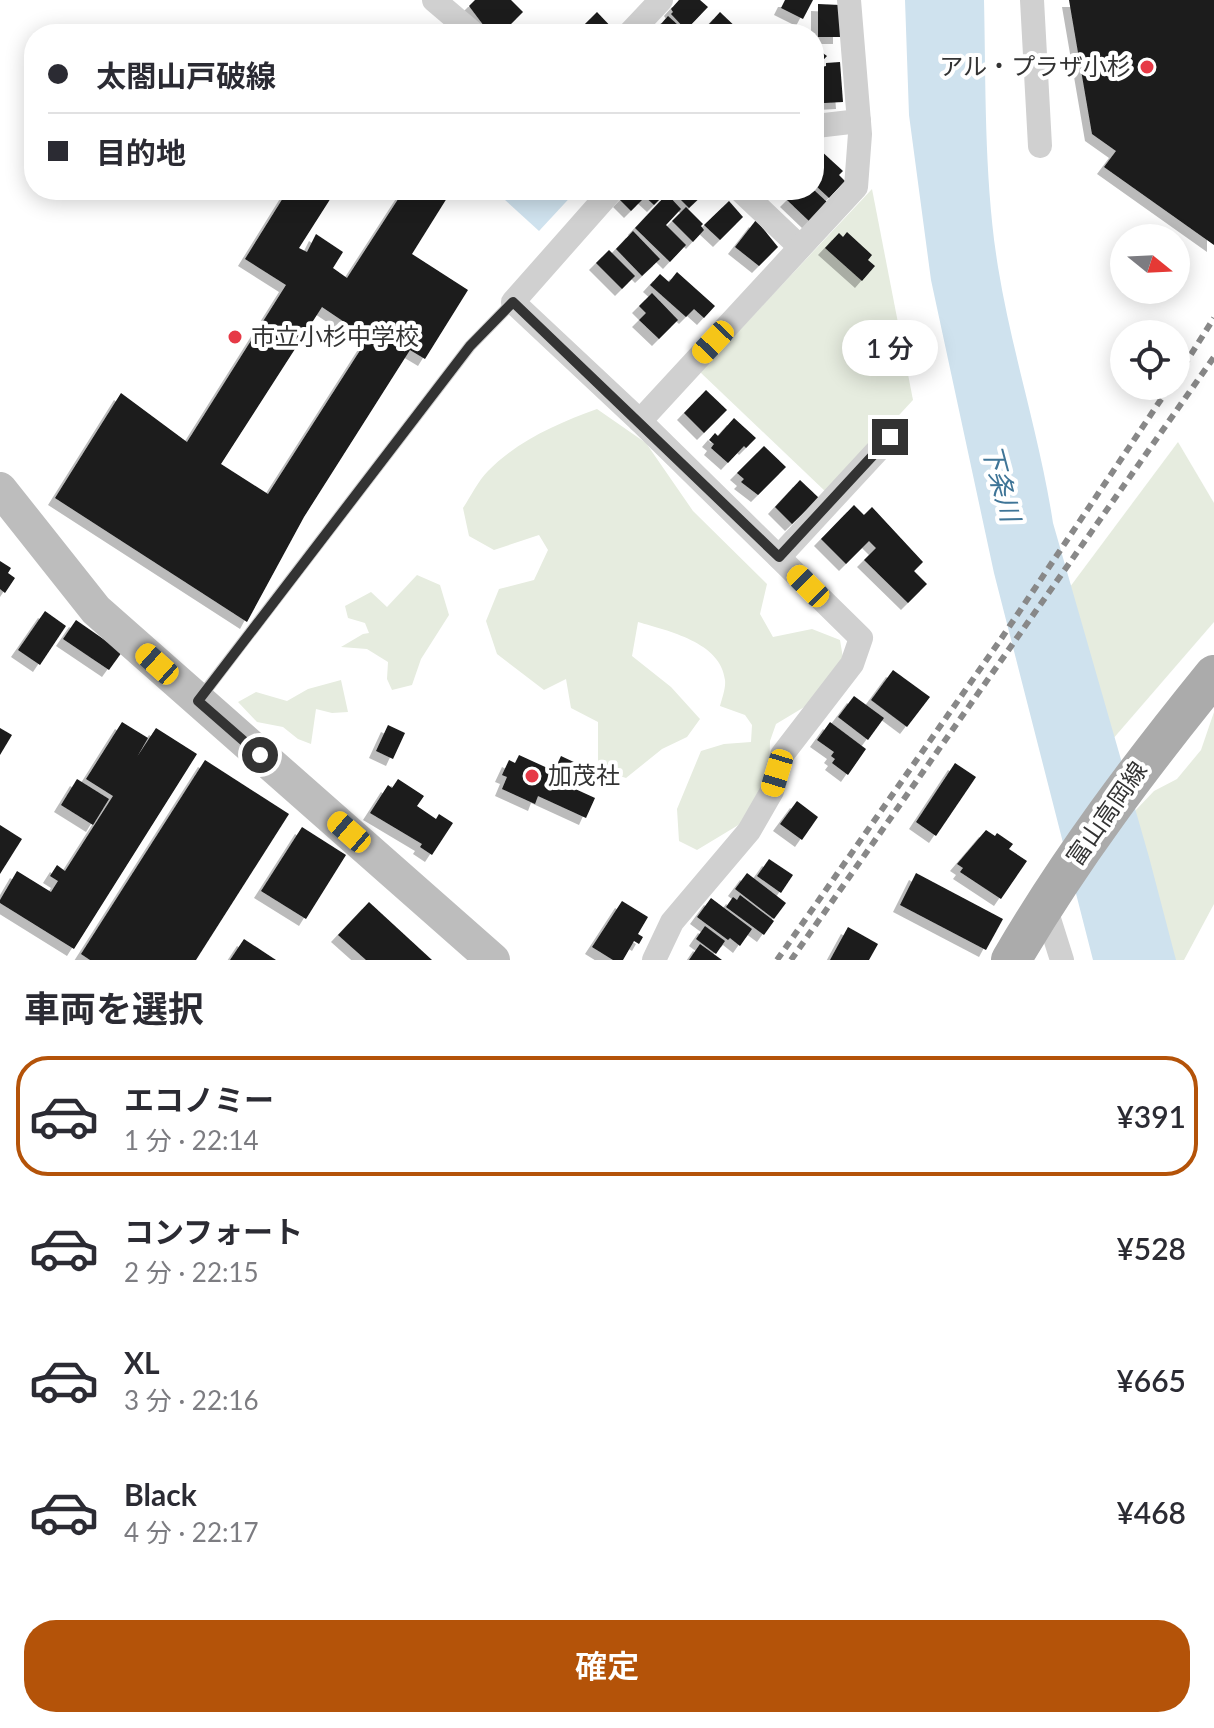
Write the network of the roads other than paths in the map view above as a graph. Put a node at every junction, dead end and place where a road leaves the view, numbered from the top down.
1 (661, 0) edge
2 (849, 0) edge
3 (1032, 0) edge
4 (441, 3) edge
5 (463, 24) edge
6 (638, 24) edge
7 (859, 121) junction
8 (824, 125) edge
9 (1040, 146) dead end
10 (603, 200) edge
11 (751, 200) edge
12 (800, 247) junction
13 (513, 302) junction
14 (640, 421) junction
15 (890, 437) dead end
16 (0, 489) edge
17 (779, 557) junction
18 (1214, 675) edge
19 (198, 701) junction
20 (1044, 903) junction
21 (480, 955) edge
22 (654, 960) edge
23 (1011, 960) edge
24 (1062, 960) edge

1 - 6 street
2 - 7 street
3 - 9 street
4 - 5 street
7 - 8 street
7 - 12 street
10 - 13 street
11 - 12 street
12 - 14 street
13 - 14 street
13 - 19 lane
14 - 17 street
15 - 17 street
16 - 19 main road
17 - 22 street
18 - 20 main road, 富山高岡線
19 - 21 main road
20 - 23 main road, 富山高岡線
20 - 24 street

